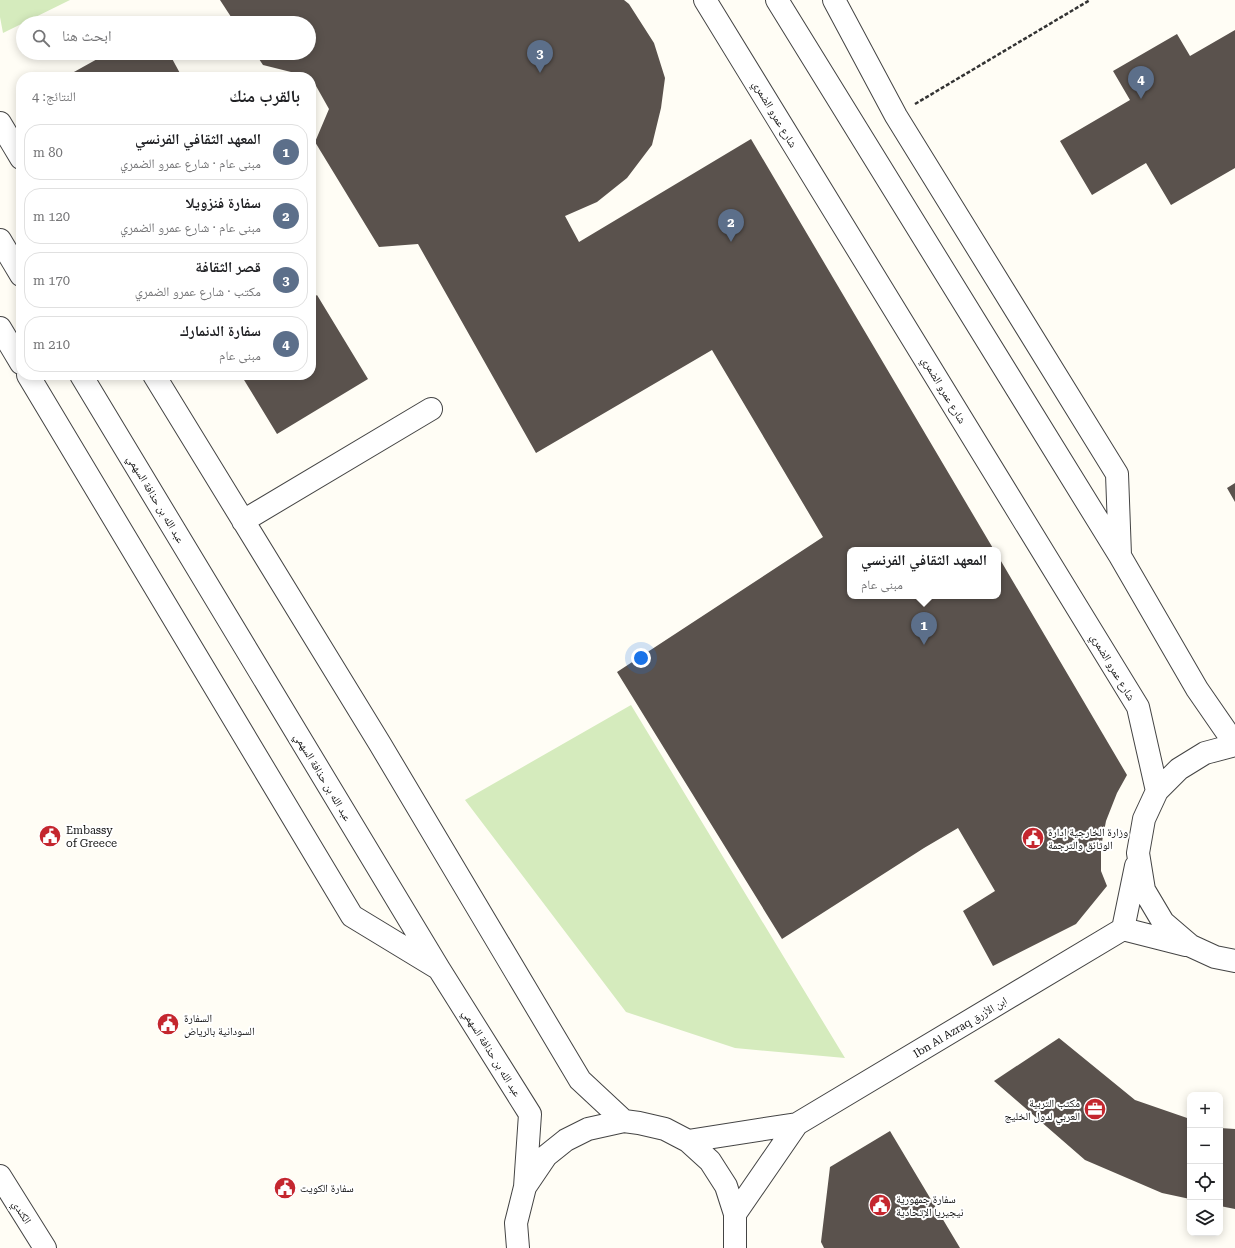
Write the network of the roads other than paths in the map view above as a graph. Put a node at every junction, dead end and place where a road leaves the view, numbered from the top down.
1 (705, 0) edge
2 (777, 0) edge
3 (834, 0) edge
4 (0, 123) edge
5 (16, 150) edge
6 (0, 240) edge
7 (16, 267) edge
8 (0, 328) edge
9 (16, 355) edge
10 (31, 380) edge
11 (84, 380) edge
12 (157, 380) edge
13 (431, 409) dead end
14 (244, 521) junction
15 (1120, 556) junction
16 (1235, 745) edge
17 (1158, 791) junction
18 (1138, 853) junction
19 (1123, 929) junction
20 (1191, 946) junction
21 (1235, 961) edge
22 (439, 969) junction
23 (624, 1121) junction
24 (797, 1124) junction
25 (688, 1141) junction
26 (0, 1176) edge
27 (525, 1187) junction
28 (735, 1214) junction
29 (45, 1248) edge
30 (518, 1248) edge
31 (735, 1248) edge

1 - 17 street, شارع عمرو الضمري
2 - 15 street
3 - 15 street
4 - 5 street
6 - 7 street
8 - 9 street
10 - 22 street
11 - 22 street, عبد الله بن حذافة السهمي
12 - 14 street
13 - 14 street
14 - 23 street
15 - 16 street
16 - 17 street
17 - 18 street
18 - 19 street
18 - 20 street
19 - 20 street
19 - 24 street, Ibn Al Azraq ابن الأزرق
20 - 21 street
22 - 27 street, عبد الله بن حذافة السهمي
23 - 25 street
23 - 27 street
24 - 25 street
24 - 28 street
25 - 28 street
26 - 29 street, الكندي
27 - 30 street
28 - 31 street

